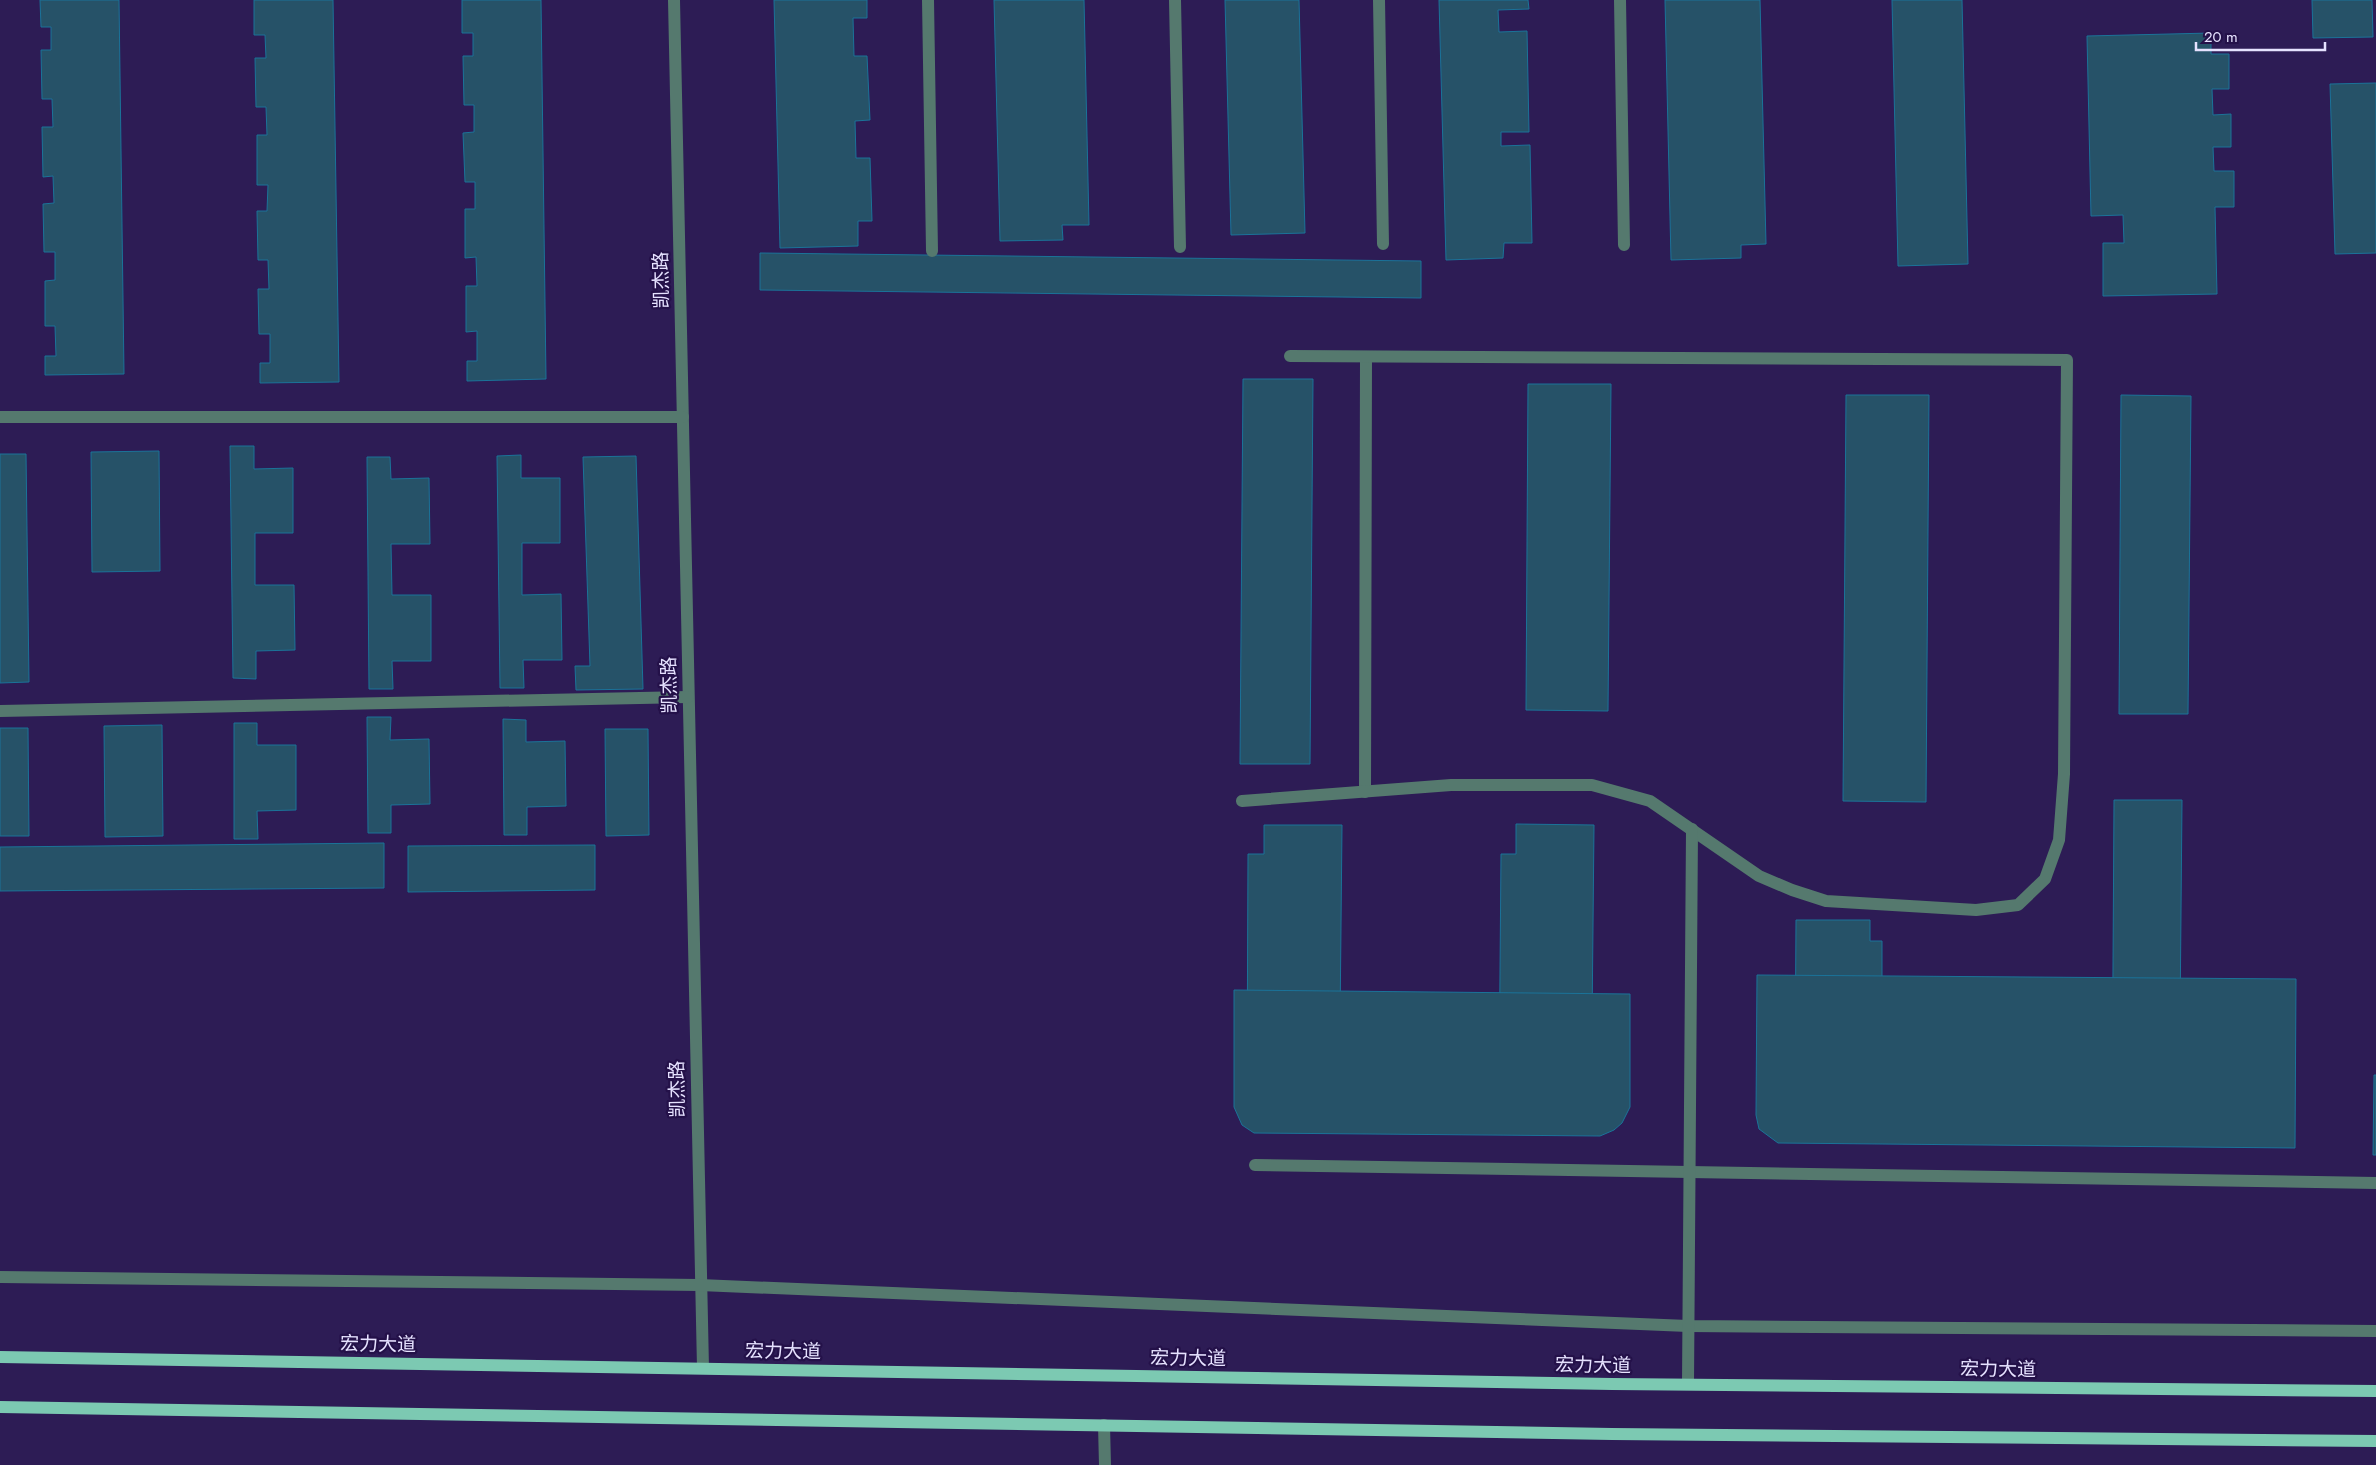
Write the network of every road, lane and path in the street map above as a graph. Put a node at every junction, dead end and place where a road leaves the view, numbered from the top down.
1 (674, 0) edge
2 (928, 0) edge
3 (1176, 0) edge
4 (1378, 0) edge
5 (1620, 0) edge
6 (1383, 244) dead end
7 (1624, 245) dead end
8 (1180, 247) dead end
9 (932, 251) dead end
10 (1290, 356) dead end
11 (1366, 357) junction
12 (682, 417) junction
13 (0, 418) edge
14 (688, 697) junction
15 (0, 711) edge
16 (1365, 792) junction
17 (1242, 801) dead end
18 (1692, 829) junction
19 (1255, 1165) dead end
20 (1689, 1172) junction
21 (2376, 1183) edge
22 (0, 1277) edge
23 (700, 1284) junction
24 (1688, 1326) junction
25 (2376, 1331) edge
26 (0, 1357) edge
27 (703, 1368) junction
28 (1688, 1384) junction
29 (2376, 1391) edge
30 (0, 1406) edge
31 (1104, 1425) junction
32 (2376, 1441) edge
33 (1104, 1465) edge

1 - 12 street, 凯杰路
2 - 9 street
3 - 8 street
4 - 6 street
5 - 7 street
10 - 11 street
11 - 16 street
11 - 18 street
12 - 13 street
12 - 14 street, 凯杰路
14 - 15 street
14 - 23 street, 凯杰路
16 - 17 street
16 - 18 street
18 - 20 street
19 - 20 street
20 - 21 street
20 - 24 street
22 - 23 street
23 - 24 street
23 - 27 street, 凯杰路
24 - 25 street
24 - 28 street
26 - 27 main road, 宏力大道
27 - 28 main road, 宏力大道
28 - 29 main road, 宏力大道
30 - 31 main road
31 - 32 main road
31 - 33 street

